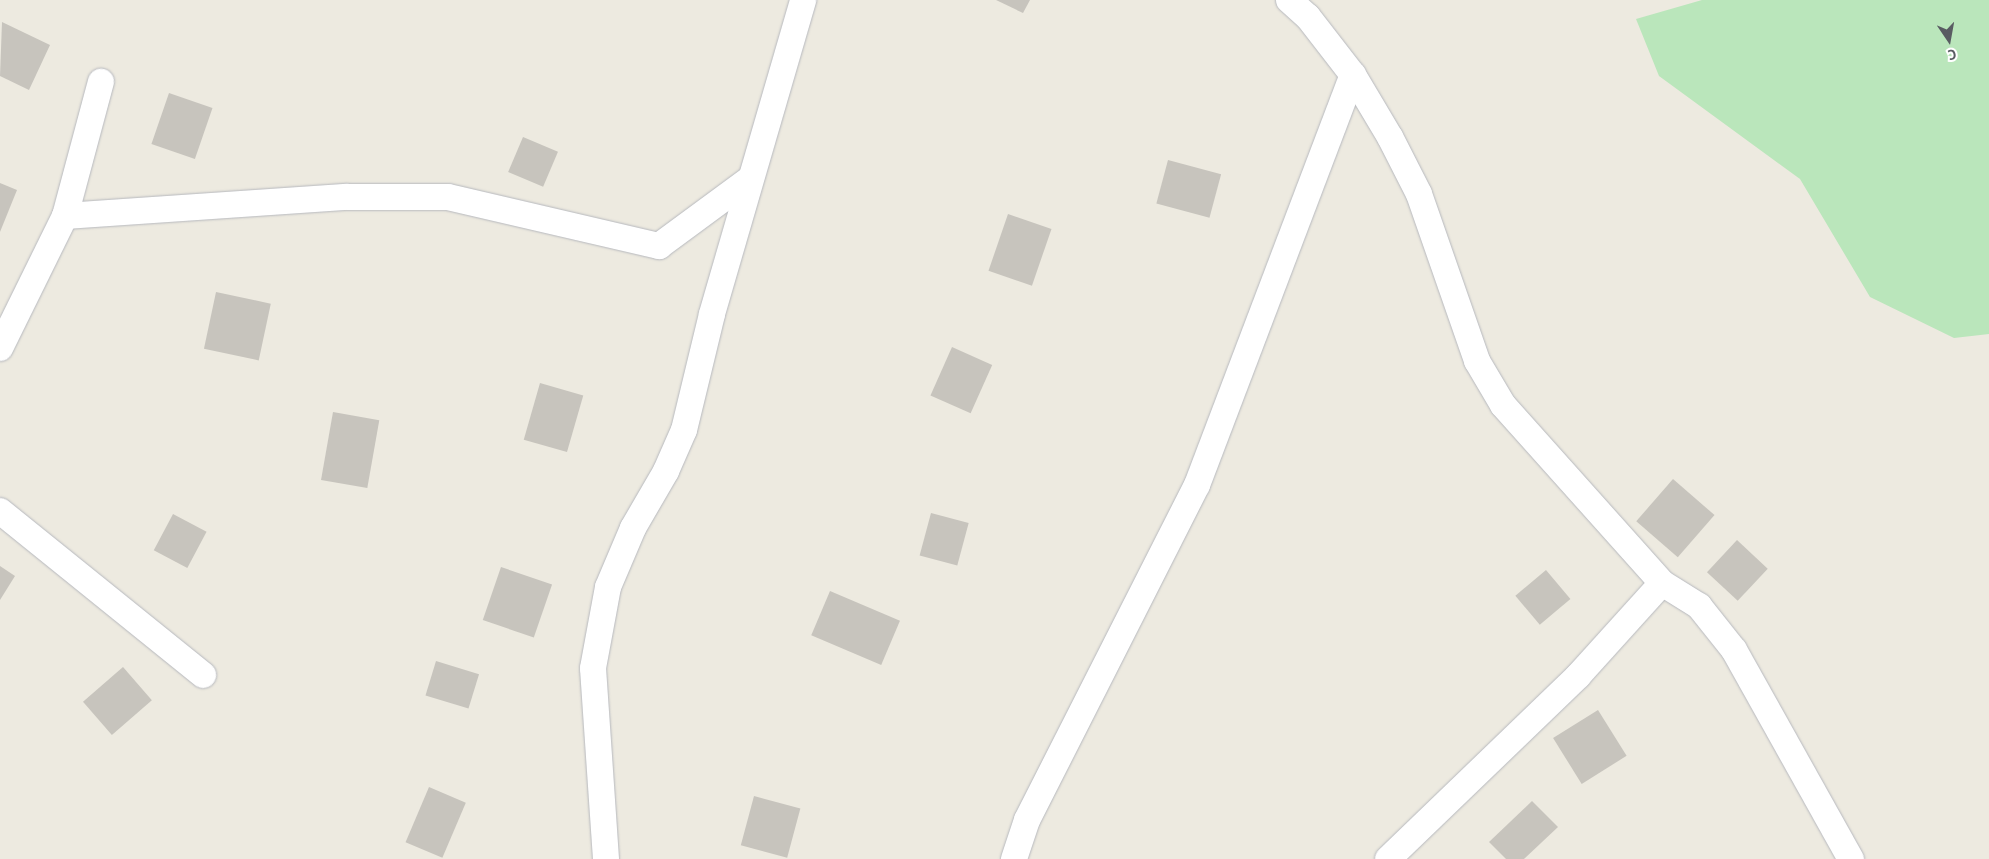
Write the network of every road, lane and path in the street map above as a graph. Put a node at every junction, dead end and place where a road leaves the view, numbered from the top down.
1 (803, 0) edge
2 (1289, 0) edge
3 (1353, 75) junction
4 (101, 82) dead end
5 (750, 180) junction
6 (65, 216) junction
7 (0, 348) edge
8 (0, 511) edge
9 (1662, 583) junction
10 (203, 675) dead end
11 (606, 859) edge
12 (1014, 859) edge
13 (1388, 859) edge
14 (1851, 859) edge

1 - 5 street
2 - 3 street
3 - 9 street
3 - 12 street
4 - 6 street
5 - 6 street
5 - 11 street
6 - 7 street
8 - 10 street
9 - 13 street
9 - 14 street

